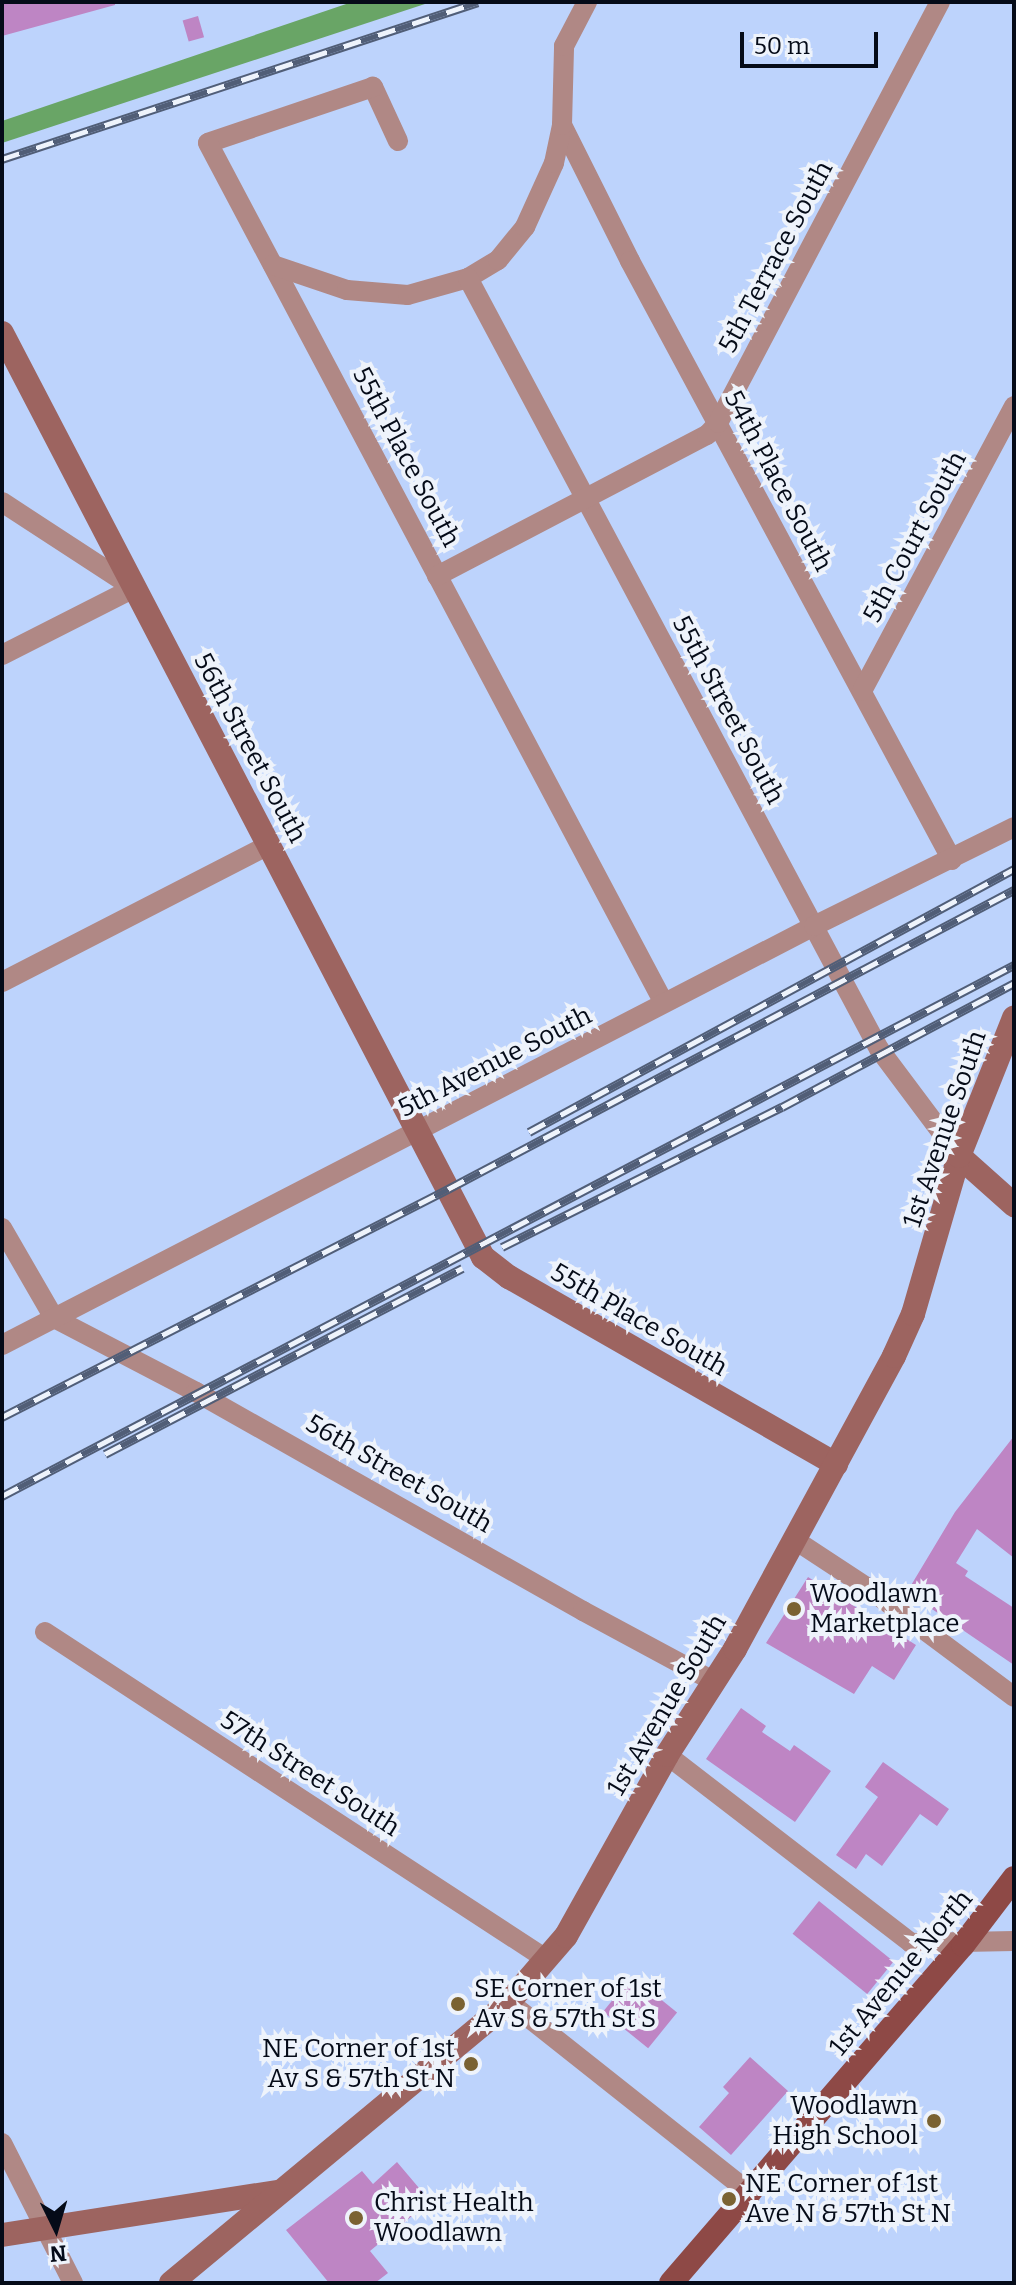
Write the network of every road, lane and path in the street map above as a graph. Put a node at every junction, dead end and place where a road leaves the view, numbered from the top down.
1 (587, 2) edge
2 (940, 2) edge
3 (562, 125) junction
4 (398, 141) dead end
5 (273, 265) junction
6 (468, 278) junction
7 (2, 333) edge
8 (1014, 406) edge
9 (718, 423) junction
10 (586, 498) junction
11 (2, 502) edge
12 (437, 576) junction
13 (134, 588) junction
14 (2, 655) edge
15 (862, 691) junction
16 (1014, 827) edge
17 (269, 845) junction
18 (952, 860) junction
19 (814, 926) junction
20 (2, 982) edge
21 (664, 1003) junction
22 (1014, 1018) edge
23 (419, 1131) junction
24 (959, 1156) junction
25 (448, 1189) joint
26 (1014, 1205) edge
27 (2, 1228) edge
28 (54, 1318) junction
29 (2, 1345) edge
30 (836, 1464) junction
31 (795, 1540) junction
32 (45, 1632) dead end
33 (715, 1682) junction
34 (1014, 1697) edge
35 (667, 1755) junction
36 (1014, 1878) edge
37 (1014, 1941) edge
38 (963, 1945) junction
39 (546, 1959) junction
40 (509, 2002) junction
41 (2, 2143) edge
42 (277, 2192) junction
43 (751, 2194) junction
44 (44, 2228) junction
45 (2, 2235) edge
46 (73, 2283) edge
47 (171, 2283) edge
48 (671, 2283) edge

1 - 3 street
2 - 9 street, 5th Terrace South
3 - 6 street
3 - 9 street, 54th Place South
4 - 5 street, 55th Place South
5 - 6 street
5 - 12 street, 55th Place South
6 - 10 street, 55th Street South
7 - 13 street, 56th Street South
8 - 15 street, 5th Court South
9 - 10 street, 5th Terrace South
9 - 15 street, 54th Place South
10 - 12 street, 5th Terrace South
10 - 19 street, 55th Street South
11 - 13 street
12 - 21 street, 55th Place South
13 - 14 street
13 - 17 street, 56th Street South
15 - 18 street, 54th Place South
16 - 18 street, 5th Avenue South
17 - 20 street
17 - 23 street, 56th Street South
18 - 19 street, 5th Avenue South
19 - 21 street, 5th Avenue South
19 - 24 street, 55th Street South
21 - 23 street, 5th Avenue South
22 - 24 street, 1st Avenue South
23 - 25 street, 56th Street South
23 - 28 street, 5th Avenue South
24 - 26 street
24 - 30 street, 1st Avenue South
25 - 30 street, 55th Place South
27 - 28 street
28 - 29 street, 5th Avenue South
28 - 33 street, 56th Street South
30 - 31 street, 1st Avenue South
31 - 33 street, 1st Avenue South
31 - 34 street
32 - 39 street, 57th Street South
33 - 35 street, 1st Avenue South
35 - 38 street
35 - 39 street, 1st Avenue South
36 - 38 main road, 1st Avenue North
37 - 38 street
38 - 43 main road, 1st Avenue North
39 - 40 street, 1st Avenue South
40 - 42 street, 1st Avenue South
40 - 43 street
41 - 44 street
42 - 44 street
42 - 47 street, 1st Avenue South
43 - 48 main road, 1st Avenue North
44 - 45 street
44 - 46 street

